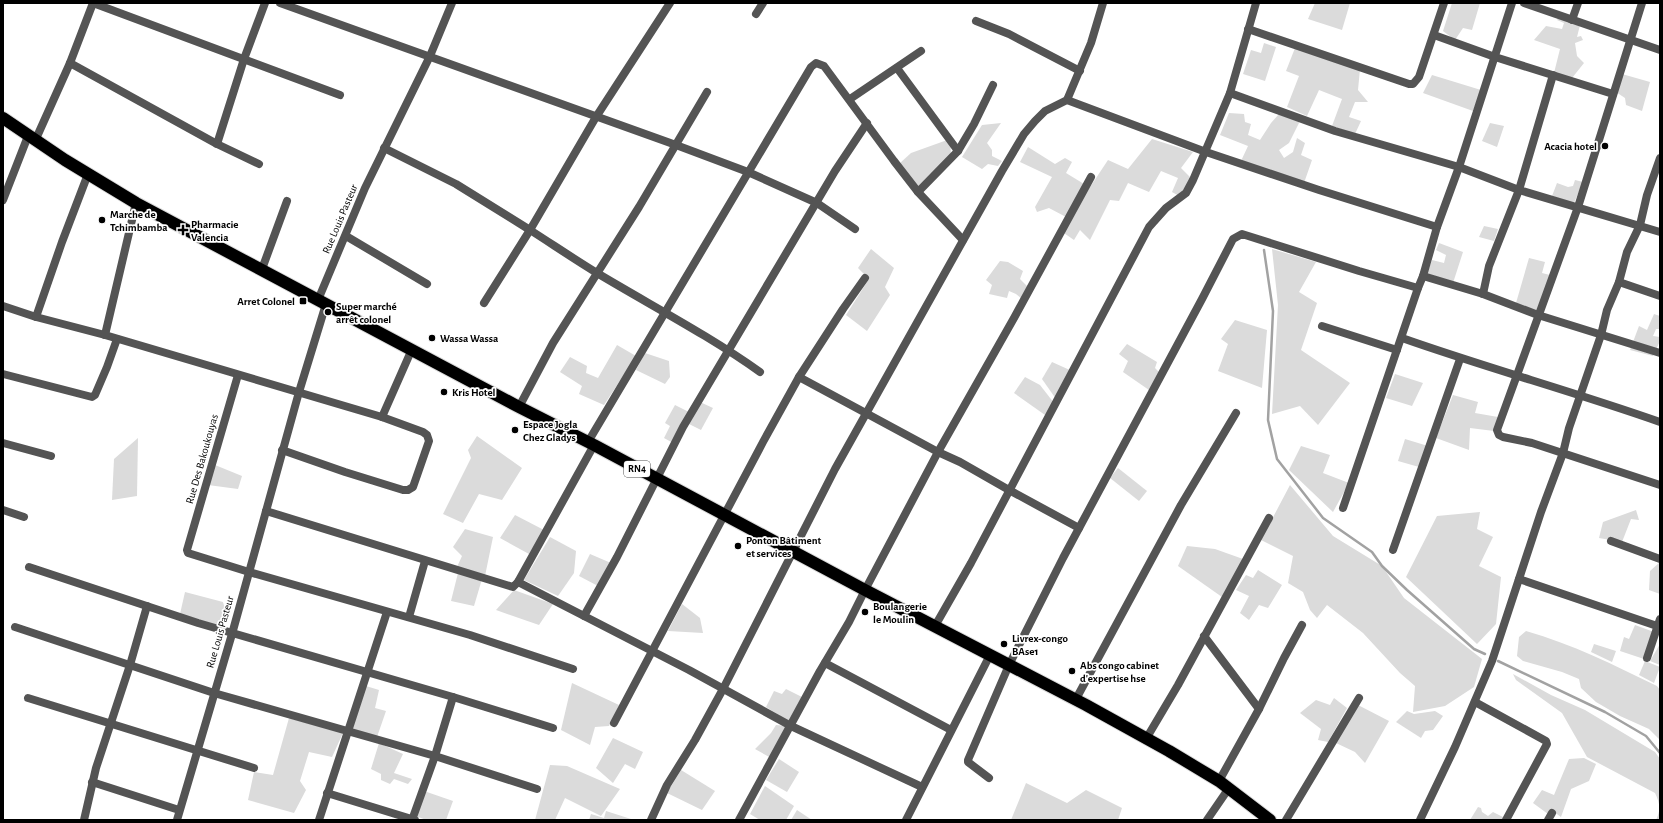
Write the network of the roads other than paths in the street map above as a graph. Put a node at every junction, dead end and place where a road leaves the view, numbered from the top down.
1 (93, 3) edge
2 (265, 3) edge
3 (280, 3) edge
4 (452, 3) edge
5 (670, 3) edge
6 (763, 3) edge
7 (1093, 3) edge
8 (1256, 3) edge
9 (1444, 3) edge
10 (1512, 3) edge
11 (1524, 3) edge
12 (1578, 3) edge
13 (1642, 3) edge
14 (1102, 4) edge
15 (756, 14) dead end
16 (1572, 20) junction
17 (976, 21) dead end
18 (1248, 29) junction
19 (1434, 35) junction
20 (1630, 39) junction
21 (921, 50) dead end
22 (1660, 50) edge
23 (430, 56) junction
24 (1495, 57) junction
25 (244, 59) junction
26 (70, 63) junction
27 (897, 68) junction
28 (1080, 71) junction
29 (1553, 75) junction
30 (992, 84) dead end
31 (707, 92) dead end
32 (1230, 94) junction
33 (1613, 94) junction
34 (340, 95) dead end
35 (850, 99) junction
36 (1067, 100) junction
37 (596, 117) junction
38 (3, 118) edge
39 (867, 123) junction
40 (32, 139) junction
41 (217, 144) junction
42 (676, 145) junction
43 (384, 148) junction
44 (958, 151) junction
45 (1206, 152) junction
46 (1659, 162) edge
47 (259, 164) dead end
48 (1459, 167) junction
49 (748, 172) junction
50 (88, 174) junction
51 (1090, 177) dead end
52 (1519, 190) junction
53 (918, 192) junction
54 (3, 200) edge
55 (287, 201) dead end
56 (136, 202) junction
57 (817, 203) junction
58 (1578, 207) junction
59 (1640, 225) junction
60 (1437, 228) junction
61 (854, 229) dead end
62 (530, 230) junction
63 (1660, 232) edge
64 (346, 236) junction
65 (963, 240) junction
66 (262, 269) junction
67 (597, 273) junction
68 (1423, 276) junction
69 (865, 278) dead end
70 (1619, 282) junction
71 (427, 284) dead end
72 (1418, 288) junction
73 (1483, 294) junction
74 (1660, 296) edge
75 (322, 302) junction
76 (484, 303) dead end
77 (3, 306) edge
78 (665, 311) junction
79 (1538, 315) junction
80 (36, 317) junction
81 (1322, 326) dead end
82 (105, 335) junction
83 (1601, 335) junction
84 (1402, 338) junction
85 (117, 339) junction
86 (412, 349) junction
87 (729, 350) junction
88 (1397, 350) junction
89 (1660, 353) edge
90 (1460, 359) junction
91 (760, 372) dead end
92 (3, 374) edge
93 (238, 375) junction
94 (1517, 375) junction
95 (799, 377) junction
96 (298, 392) junction
97 (1581, 395) junction
98 (519, 407) junction
99 (1236, 413) dead end
100 (866, 414) junction
101 (382, 417) junction
102 (1660, 422) edge
103 (3, 443) edge
104 (591, 443) junction
105 (282, 450) junction
106 (938, 452) junction
107 (1563, 453) junction
108 (51, 456) dead end
109 (656, 479) junction
110 (1660, 485) edge
111 (1009, 490) junction
112 (1343, 508) dead end
113 (3, 510) edge
114 (266, 511) junction
115 (724, 515) junction
116 (24, 517) dead end
117 (1269, 518) dead end
118 (1079, 528) junction
119 (1611, 541) dead end
120 (1393, 550) dead end
121 (793, 551) junction
122 (1660, 558) edge
123 (425, 561) junction
124 (29, 567) dead end
125 (249, 572) junction
126 (1519, 578) junction
127 (518, 582) junction
128 (865, 590) junction
129 (147, 606) junction
130 (387, 612) junction
131 (584, 616) junction
132 (409, 617) junction
133 (1659, 624) edge
134 (1302, 625) dead end
135 (935, 626) junction
136 (16, 627) dead end
137 (232, 634) junction
138 (1204, 636) junction
139 (652, 651) junction
140 (990, 655) junction
141 (1647, 658) dead end
142 (825, 663) junction
143 (130, 665) junction
144 (1009, 665) junction
145 (574, 669) dead end
146 (367, 672) junction
147 (723, 689) junction
148 (214, 693) junction
149 (453, 697) junction
150 (28, 698) dead end
151 (1359, 698) dead end
152 (1076, 699) junction
153 (1476, 702) junction
154 (1259, 709) junction
155 (614, 723) dead end
156 (112, 724) junction
157 (791, 726) junction
158 (552, 728) dead end
159 (951, 730) junction
160 (347, 731) junction
161 (1146, 738) junction
162 (196, 751) junction
163 (435, 756) junction
164 (254, 768) dead end
165 (989, 778) dead end
166 (1219, 781) junction
167 (92, 782) junction
168 (922, 787) junction
169 (1229, 788) junction
170 (537, 789) dead end
171 (327, 793) junction
172 (179, 810) junction
173 (84, 820) edge
174 (177, 820) edge
175 (319, 820) edge
176 (413, 820) edge
177 (651, 820) edge
178 (739, 820) edge
179 (906, 820) edge
180 (1207, 820) edge
181 (1270, 820) edge
182 (1286, 820) edge
183 (1420, 820) edge
184 (1506, 820) edge

1 - 25 street
1 - 26 street
2 - 25 street
3 - 23 street
4 - 23 street, Rue Louis Pasteur
5 - 37 street
6 - 15 street
7 - 14 street
8 - 18 street
9 - 19 street
10 - 24 street
11 - 16 street
12 - 16 street
13 - 20 street
14 - 28 street
16 - 20 street
17 - 28 street
18 - 19 street
18 - 32 street
19 - 24 street
20 - 22 street
20 - 33 street
21 - 27 street
23 - 37 street
23 - 43 street, Rue Louis Pasteur
24 - 29 street
24 - 48 street
25 - 34 street
25 - 41 street
26 - 40 street
26 - 41 street
27 - 35 street
27 - 44 street
28 - 36 street
29 - 33 street
29 - 52 street
30 - 44 street
31 - 42 street
32 - 45 street
32 - 48 street
33 - 58 street
35 - 39 street
35 - 49 street
36 - 45 street
36 - 65 street
37 - 42 street
37 - 62 street
38 - 40 highway, RN4
39 - 53 street
39 - 57 street
40 - 50 highway, RN4
40 - 54 street
41 - 47 street
42 - 49 street
42 - 67 street
43 - 62 street
43 - 64 street, Rue Louis Pasteur
44 - 53 street
45 - 60 street
45 - 111 street
46 - 59 street
48 - 52 street
48 - 60 street
49 - 57 street
49 - 78 street
50 - 56 highway, RN4
50 - 80 street
51 - 106 street
52 - 58 street
52 - 73 street
53 - 65 street
55 - 66 street
56 - 66 highway, RN4
56 - 82 street
57 - 61 street
57 - 87 street
58 - 59 street
58 - 79 street
59 - 63 street
59 - 70 street
60 - 68 street
62 - 67 street
62 - 76 street
64 - 71 street
64 - 75 street, Rue Louis Pasteur
65 - 100 street
66 - 75 highway, RN4
67 - 78 street
67 - 98 street
68 - 72 street
68 - 73 street
69 - 95 street
70 - 74 street
70 - 83 street
72 - 84 street
72 - 118 street
73 - 79 street
75 - 86 highway, RN4
75 - 96 street, Rue Louis Pasteur
77 - 80 street
78 - 87 street
78 - 104 street
79 - 83 street
79 - 94 street
80 - 82 street
81 - 88 street
82 - 85 street
83 - 89 street
83 - 97 street
84 - 88 street
84 - 90 street
85 - 92 street
85 - 93 street
86 - 98 highway, RN4
86 - 101 street
87 - 91 street
87 - 109 street
88 - 112 street
90 - 94 street
90 - 120 street
93 - 96 street
93 - 125 street, Rue Des Bakoukouyas
94 - 97 street
94 - 107 street
95 - 100 street
95 - 115 street
96 - 101 street
96 - 105 street, Rue Louis Pasteur
97 - 102 street
97 - 107 street
98 - 104 highway, RN4
99 - 152 street
100 - 106 street
100 - 121 street
101 - 105 street
103 - 108 street
104 - 109 highway, RN4
104 - 127 street
105 - 114 street, Rue Louis Pasteur
106 - 111 street
106 - 128 street
107 - 110 street
107 - 126 street
109 - 115 highway, RN4
109 - 131 street
111 - 118 street
111 - 135 street
113 - 116 street
114 - 123 street
114 - 125 street, Rue Louis Pasteur
115 - 121 highway, RN4
115 - 139 street
117 - 138 street
118 - 144 street
119 - 122 street
121 - 128 highway, RN4
121 - 147 street
123 - 127 street
123 - 132 street
124 - 129 street
125 - 130 street
125 - 137 street, Rue Louis Pasteur
126 - 133 street
126 - 153 street
127 - 131 street
128 - 135 highway, RN4
128 - 142 street
129 - 137 street
129 - 143 street
130 - 132 street
130 - 146 street
131 - 139 street
132 - 145 street
133 - 141 street
134 - 154 street
135 - 140 highway, RN4
136 - 143 street
137 - 146 street
137 - 148 street, Rue Louis Pasteur
138 - 154 street
138 - 161 street
139 - 147 street
139 - 155 street
140 - 144 highway, RN4
140 - 159 street
142 - 157 street
142 - 159 street
143 - 148 street
143 - 156 street
144 - 152 highway, RN4
144 - 165 street
146 - 149 street
146 - 160 street
147 - 157 street
147 - 177 street
148 - 160 street
148 - 162 street, Rue Louis Pasteur
149 - 158 street
149 - 163 street
150 - 156 street
151 - 182 street
152 - 161 highway, RN4
153 - 183 street
153 - 184 street
154 - 166 street
156 - 162 street
156 - 167 street
157 - 168 street
157 - 178 street
159 - 168 street
160 - 163 street
160 - 171 street
161 - 166 highway, RN4
162 - 164 street
162 - 172 street, Rue Louis Pasteur
163 - 170 street
163 - 176 street
166 - 169 highway, RN4
167 - 172 street
167 - 173 street
168 - 179 street
169 - 180 street
169 - 181 highway, RN4
171 - 175 street
171 - 176 street
172 - 174 street, Rue Louis Pasteur

